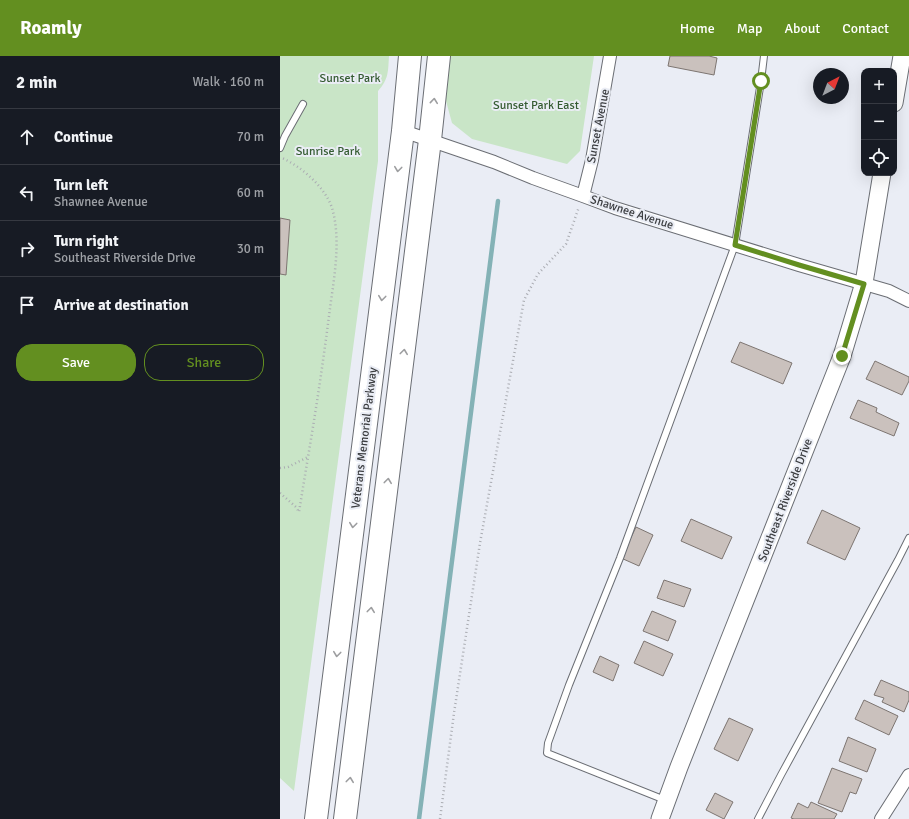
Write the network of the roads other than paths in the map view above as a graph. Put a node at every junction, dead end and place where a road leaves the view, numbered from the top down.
1 (410, 56) edge
2 (439, 56) edge
3 (610, 56) edge
4 (764, 56) edge
5 (902, 56) edge
6 (897, 85) edge
7 (303, 104) dead end
8 (403, 131) junction
9 (430, 140) junction
10 (280, 148) edge
11 (882, 176) edge
12 (583, 196) junction
13 (735, 245) junction
14 (864, 284) junction
15 (909, 301) edge
16 (909, 538) edge
17 (909, 775) edge
18 (667, 801) junction
19 (316, 819) edge
20 (345, 819) edge
21 (660, 819) edge
22 (758, 819) edge
23 (881, 819) edge

1 - 8 highway, Veterans Memorial Parkway
9 -> 2 highway
3 - 12 street, Sunset Avenue
4 - 13 lane
5 - 6 street
7 - 10 lane
8 - 9 street, Shawnee Avenue
8 -> 19 highway, Veterans Memorial Parkway
9 - 12 street, Shawnee Avenue
20 -> 9 highway
11 - 14 street, Southeast Riverside Drive
12 - 13 street, Shawnee Avenue
13 - 14 street, Shawnee Avenue
13 - 18 lane
14 - 15 street, Shawnee Avenue
14 - 18 street, Southeast Riverside Drive
16 - 22 lane
17 - 23 street
18 - 21 street, Southeast Riverside Drive

